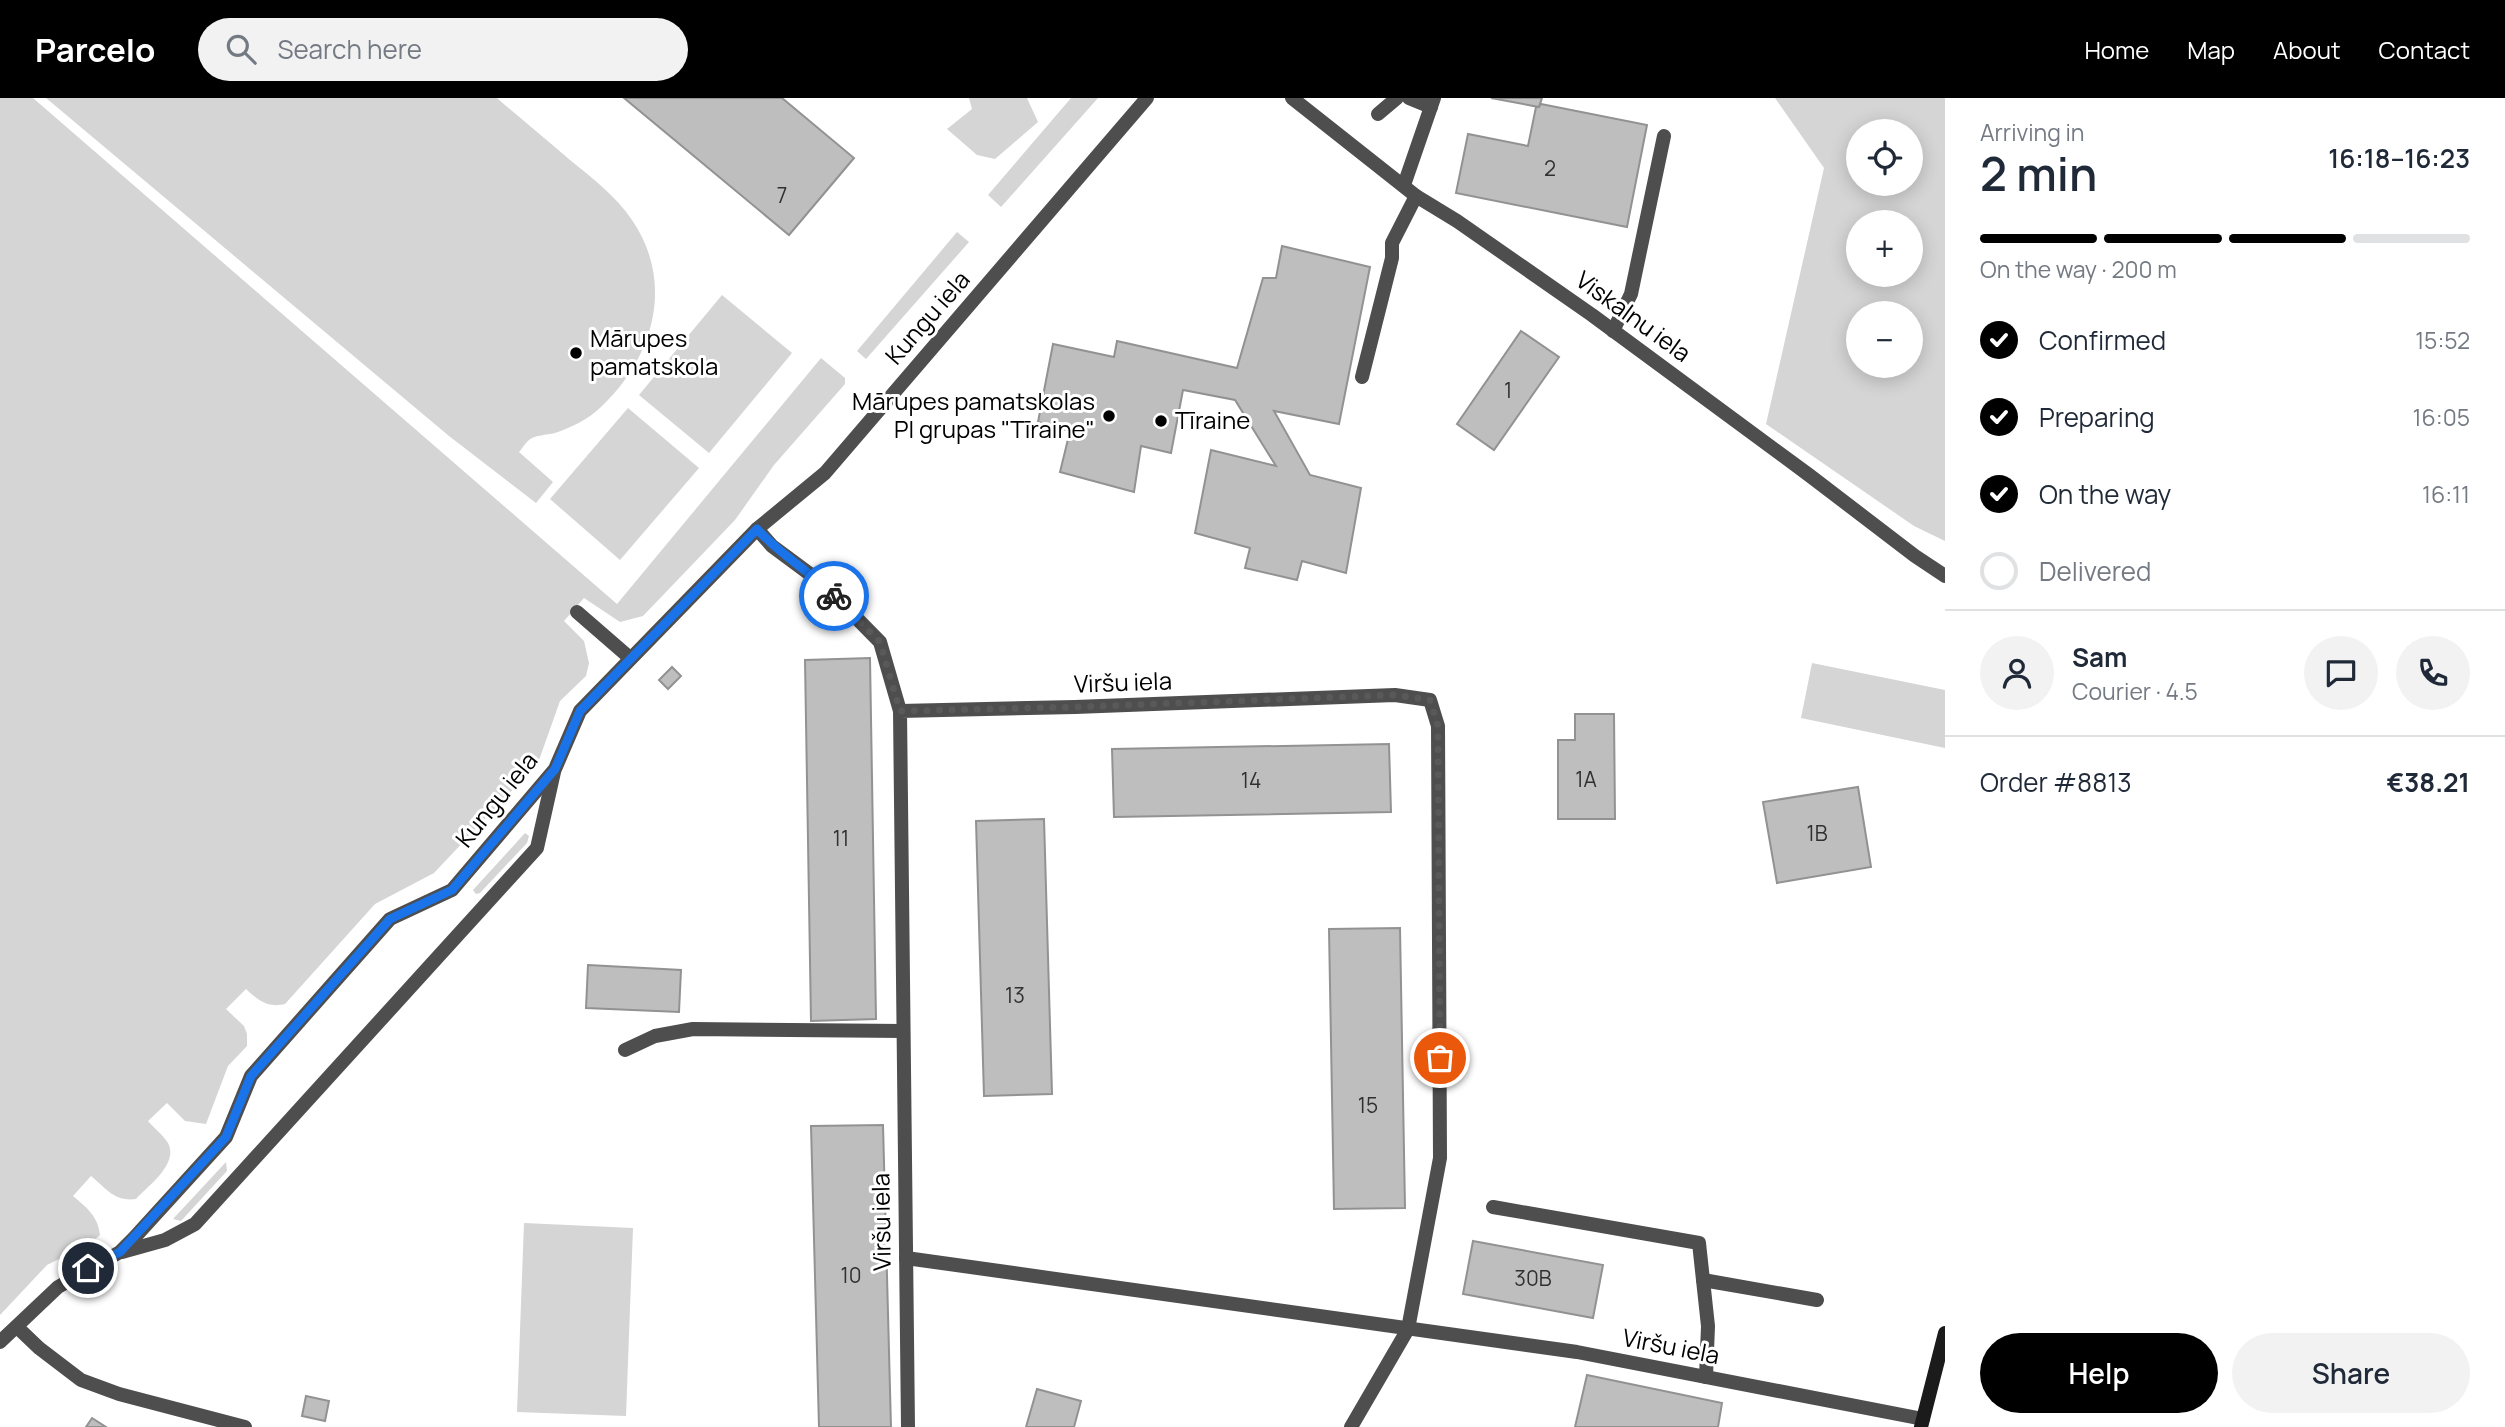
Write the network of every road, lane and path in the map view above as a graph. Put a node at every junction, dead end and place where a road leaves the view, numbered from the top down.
1 (1147, 98) edge
2 (1292, 98) edge
3 (1397, 98) edge
4 (1409, 98) edge
5 (1433, 102) edge
6 (1378, 114) dead end
7 (1664, 136) dead end
8 (1404, 185) junction
9 (1416, 196) junction
10 (1613, 331) junction
11 (1362, 377) dead end
12 (757, 529) junction
13 (1945, 576) edge
14 (577, 612) dead end
15 (630, 658) junction
16 (900, 711) junction
17 (555, 769) junction
18 (903, 1031) junction
19 (625, 1050) dead end
20 (1493, 1208) dead end
21 (120, 1252) junction
22 (905, 1258) junction
23 (1703, 1280) junction
24 (1817, 1300) dead end
25 (17, 1327) junction
26 (1408, 1329) junction
27 (1945, 1333) edge
28 (0, 1342) edge
29 (1706, 1377) junction
30 (1922, 1423) edge
31 (245, 1427) edge
32 (908, 1427) edge
33 (1351, 1427) edge

1 - 12 street, Kungu iela
2 - 8 street, Viskalnu iela
3 - 6 street
4 - 5 street
5 - 8 street
7 - 10 street
8 - 9 street, Viskalnu iela
9 - 10 street, Viskalnu iela
9 - 11 street
10 - 13 street, Viskalnu iela
12 - 15 street, Kungu iela
12 - 16 street
14 - 15 street
15 - 17 street, Kungu iela
16 - 18 street, Viršu iela
16 - 26 street, Viršu iela
17 - 21 street, Kungu iela
17 - 21 street
18 - 19 street
18 - 22 street, Viršu iela
20 - 23 street
21 - 25 street, Kungu iela
22 - 26 street
22 - 32 street, Viršu iela
23 - 24 street
23 - 29 street
25 - 28 street, Kungu iela
25 - 31 street
26 - 29 street, Viršu iela
26 - 33 street, Viršu iela
27 - 30 main road
29 - 30 street, Viršu iela

